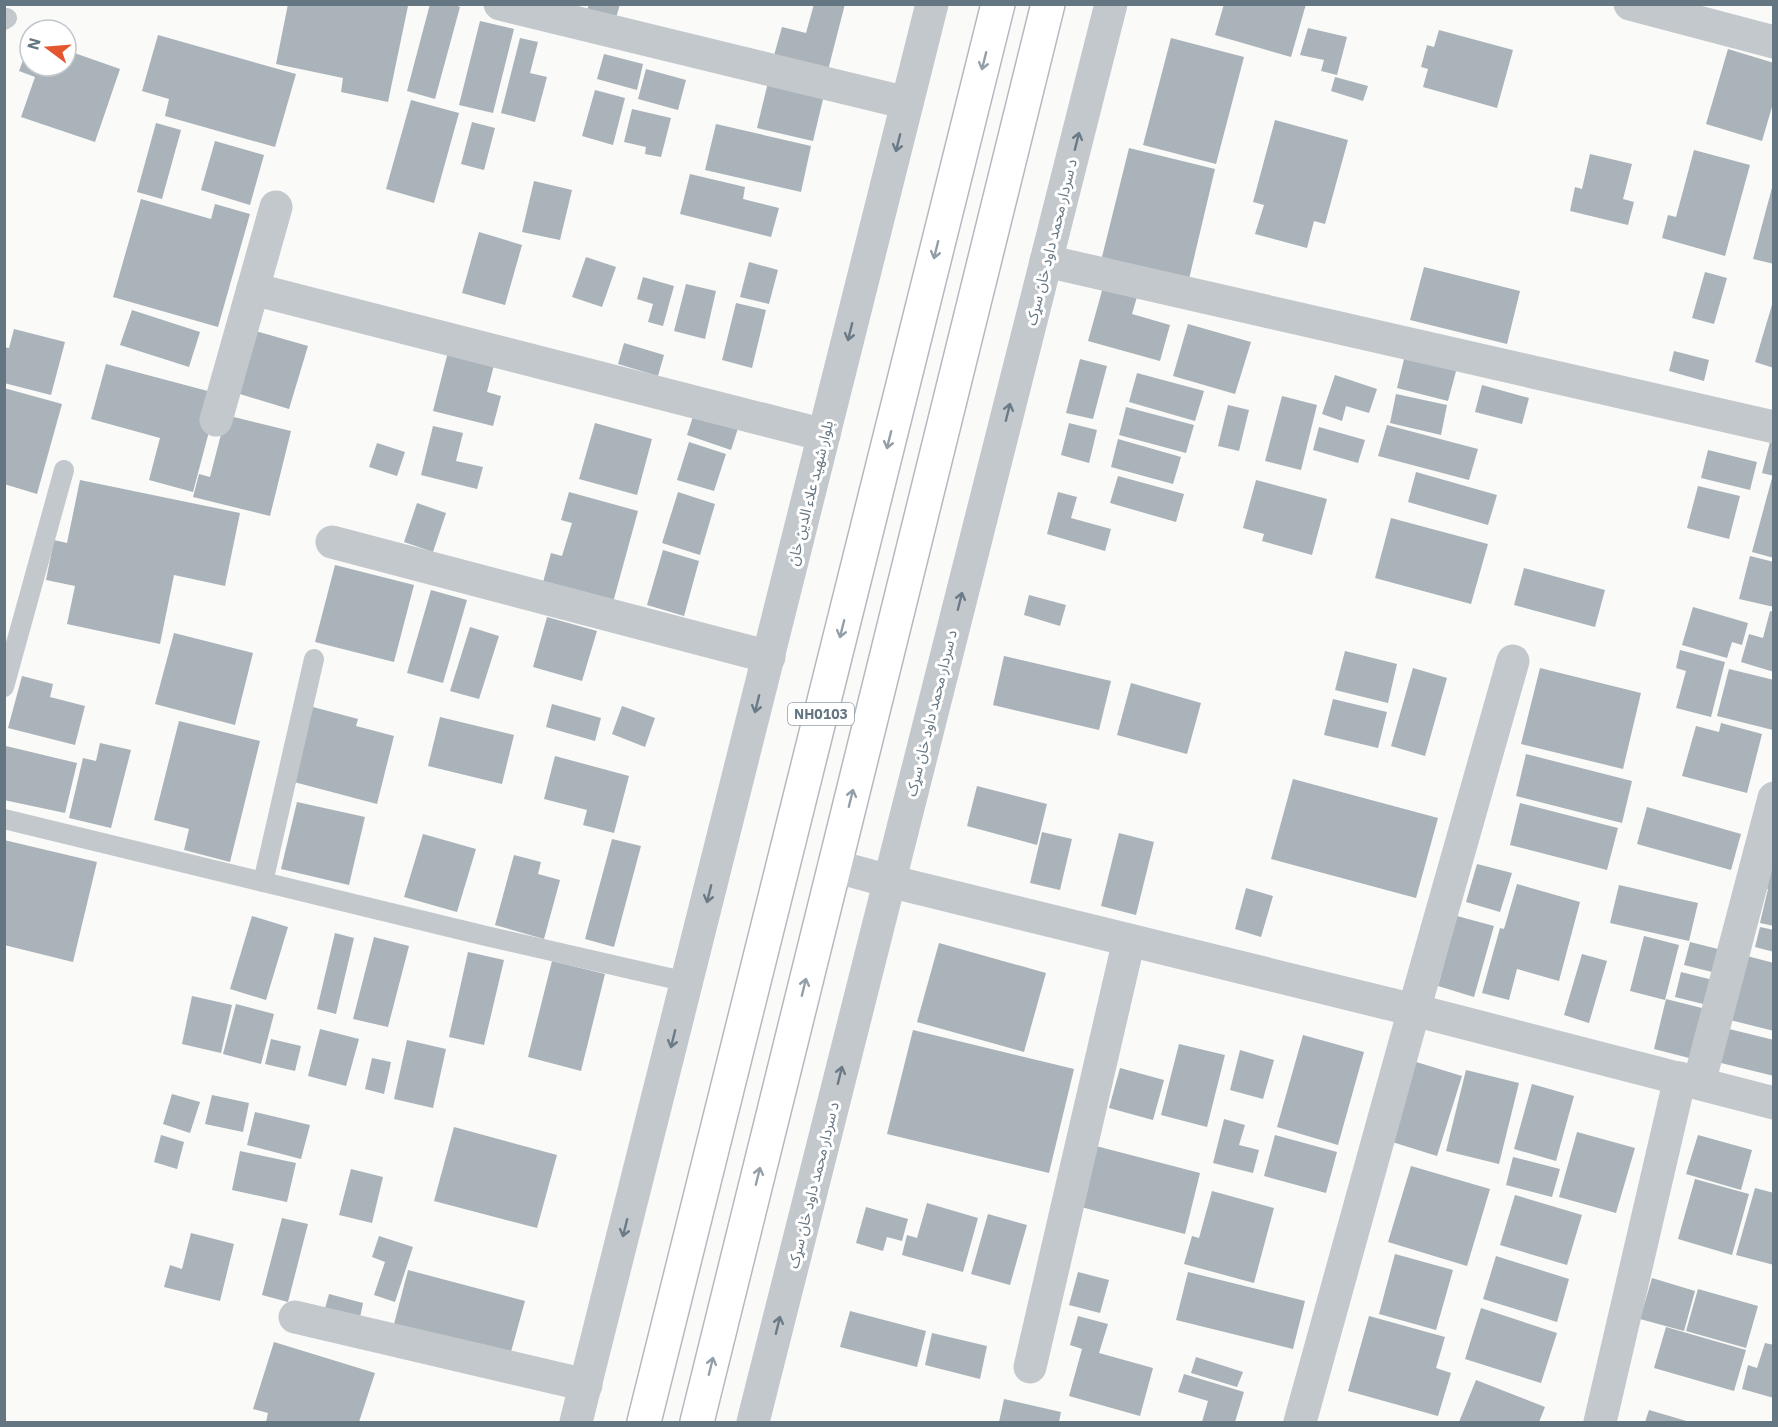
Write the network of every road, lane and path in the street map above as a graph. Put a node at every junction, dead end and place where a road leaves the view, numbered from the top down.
1 (500, 4) edge
2 (932, 4) edge
3 (998, 4) edge
4 (1048, 4) edge
5 (1111, 4) edge
6 (1630, 4) edge
7 (1773, 42) edge
8 (907, 104) junction
9 (276, 207) dead end
10 (1046, 261) junction
11 (254, 289) junction
12 (216, 420) dead end
13 (1773, 428) edge
14 (824, 435) junction
15 (64, 470) dead end
16 (332, 542) dead end
17 (769, 657) junction
18 (314, 659) dead end
19 (1513, 661) dead end
20 (4, 687) edge
21 (1773, 798) edge
22 (4, 819) edge
23 (834, 866) junction
24 (889, 881) junction
25 (263, 882) junction
26 (1129, 940) junction
27 (687, 982) junction
28 (1413, 1010) junction
29 (1689, 1080) junction
30 (1773, 1102) edge
31 (295, 1317) dead end
32 (1030, 1366) dead end
33 (586, 1385) junction
34 (576, 1422) edge
35 (644, 1422) edge
36 (697, 1422) edge
37 (753, 1422) edge
38 (1300, 1422) edge
39 (1600, 1422) edge

1 - 8 street
2 - 8 street, بلوار شهید علاء الدین خان
3 -> 35 highway, NH0103
23 -> 4 highway, NH0103
10 -> 5 street, د سردار محمد داود خان سړک
6 - 7 street
8 -> 14 street, بلوار شهید علاء الدین خان
9 - 11 street
10 - 13 street
24 -> 10 street, د سردار محمد داود خان سړک
11 - 12 street
11 - 14 street
14 - 17 street, بلوار شهید علاء الدین خان
15 - 20 lane
16 - 17 street
17 -> 27 street, بلوار شهید علاء الدین خان
18 - 25 lane
19 - 28 street
21 - 29 street
22 - 25 lane
23 - 24 street
36 -> 23 highway, NH0103
24 - 26 street
37 -> 24 street, د سردار محمد داود خان سړک
25 - 27 lane
26 - 28 street
26 - 32 street
27 -> 33 street
28 - 29 street
28 - 38 street
29 - 30 street
29 - 39 street
31 - 33 street
33 - 34 street

